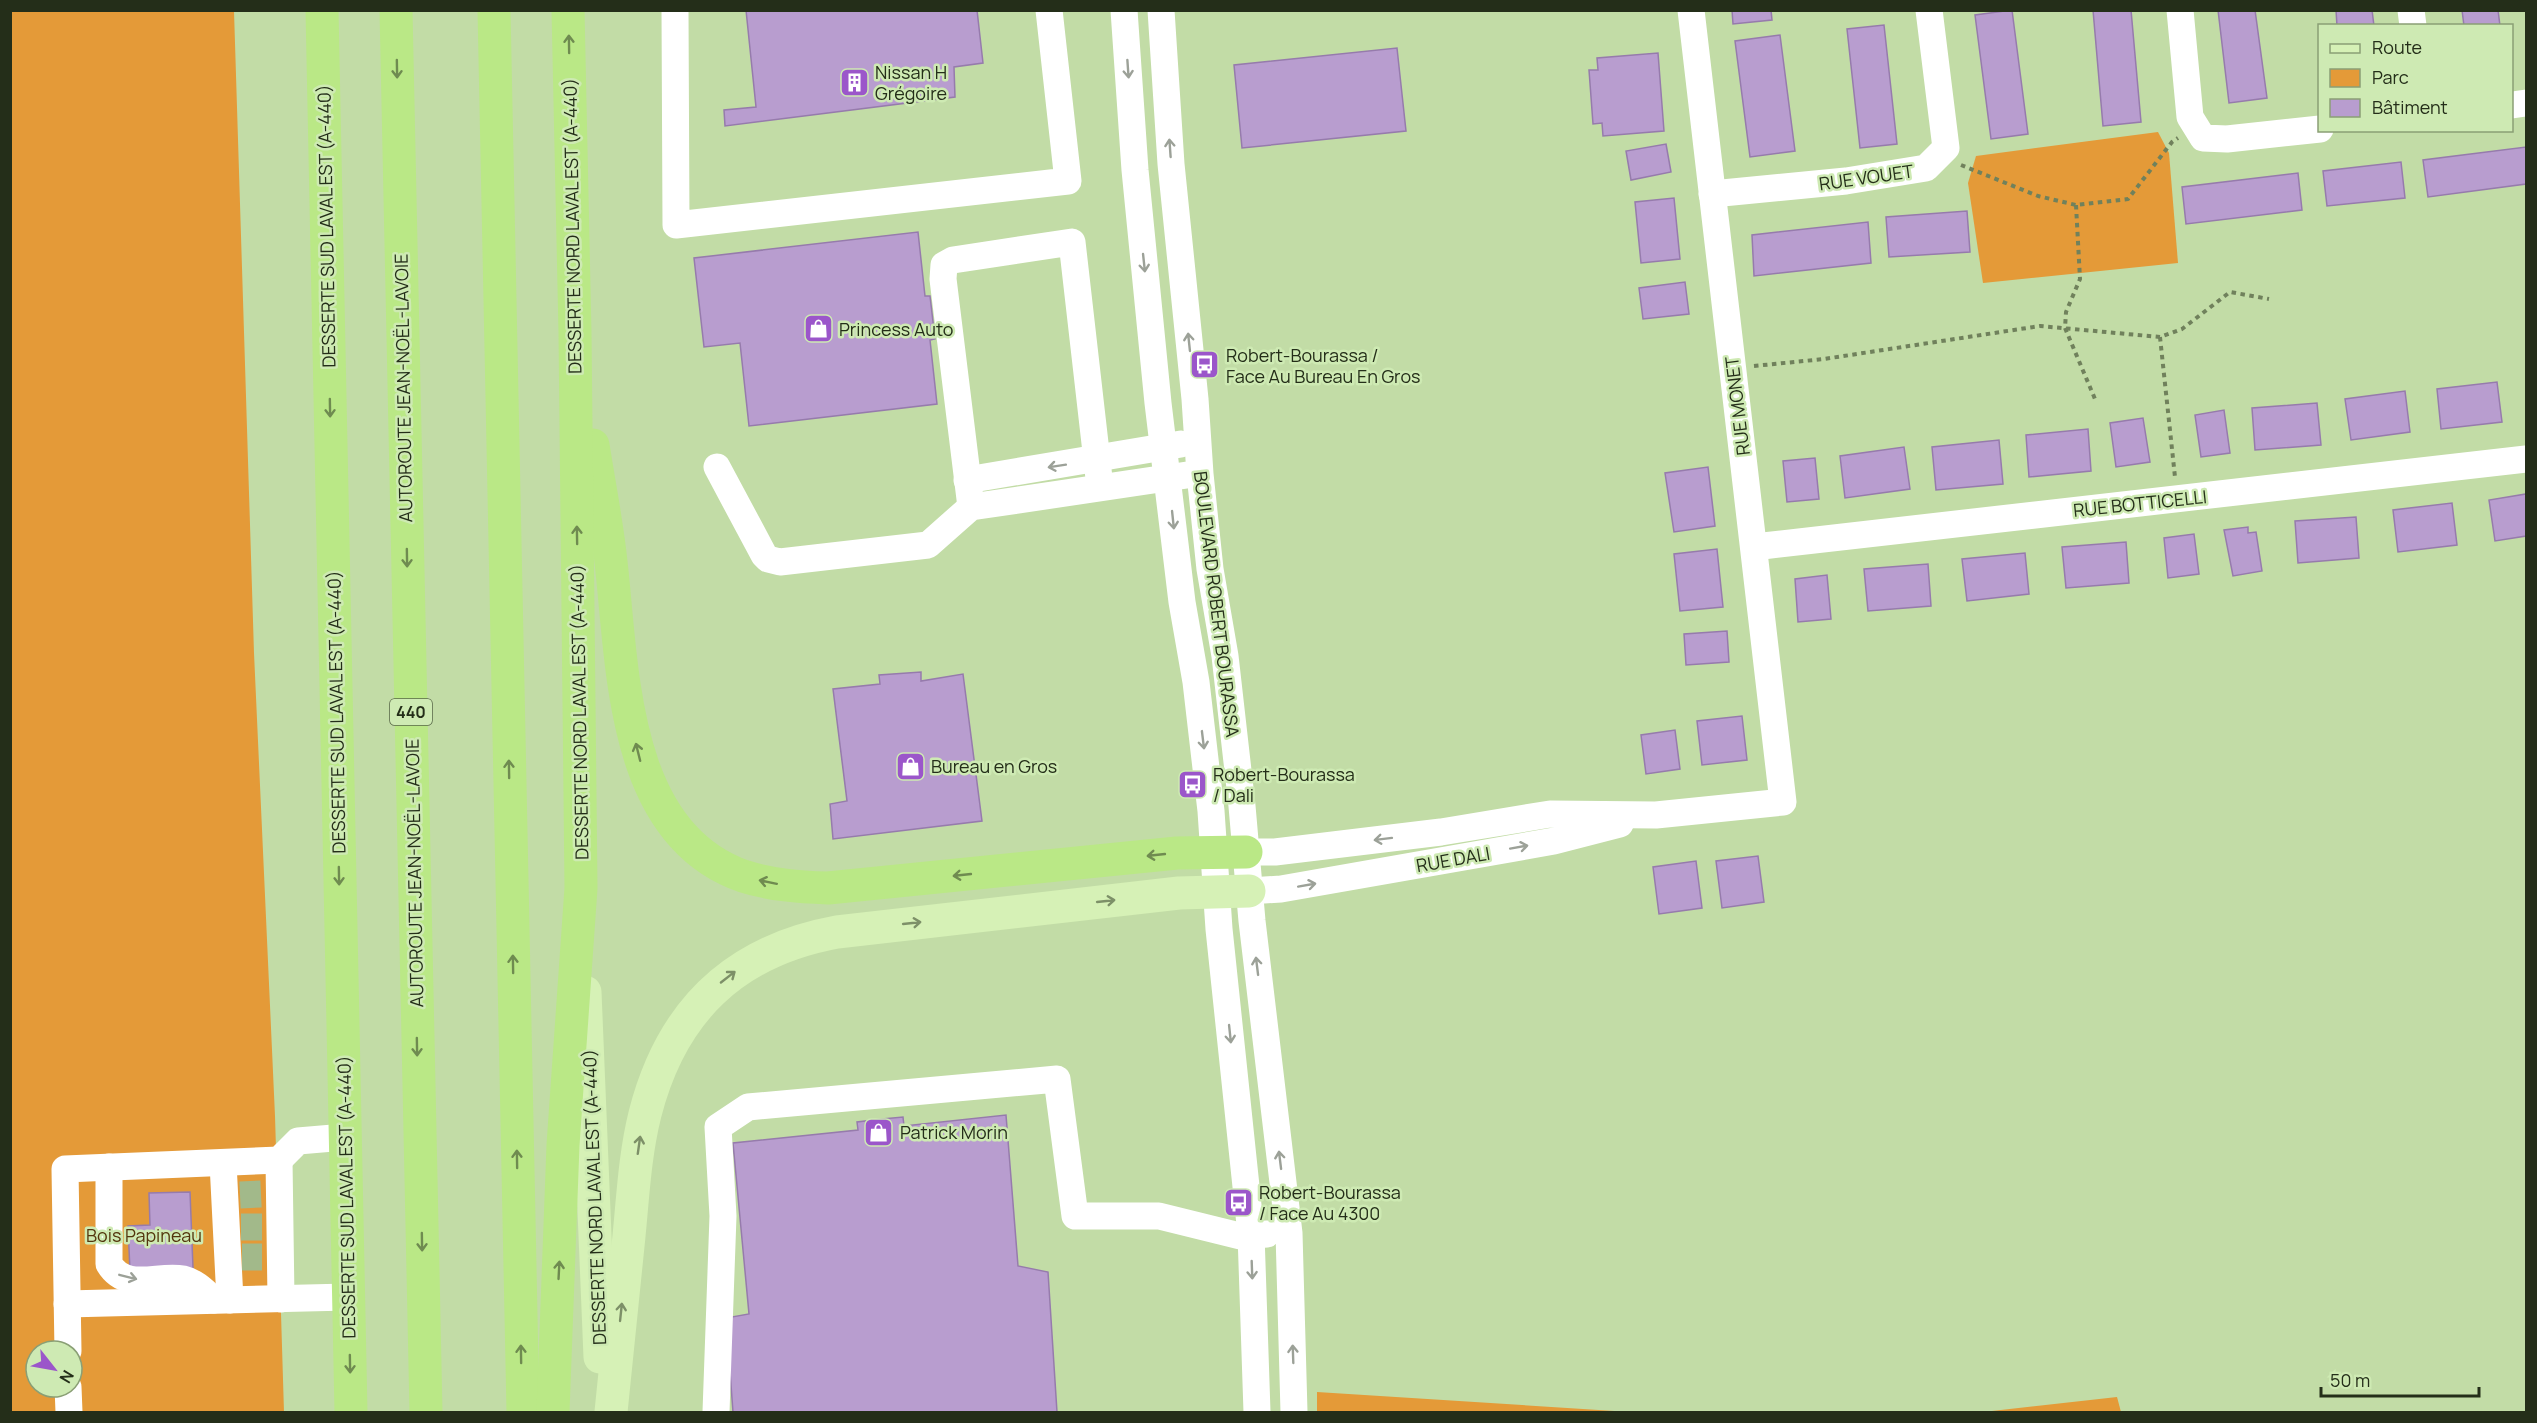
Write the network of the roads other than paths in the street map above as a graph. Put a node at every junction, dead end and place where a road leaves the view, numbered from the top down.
1 (322, 10) edge
2 (329, 10) edge
3 (396, 10) edge
4 (494, 10) edge
5 (568, 10) edge
6 (675, 10) edge
7 (1049, 10) edge
8 (1124, 10) edge
9 (1161, 10) edge
10 (1691, 10) edge
11 (1929, 10) edge
12 (2180, 10) edge
13 (323, 56) junction
14 (2318, 129) edge
15 (1712, 194) junction
16 (575, 333) junction
17 (1197, 442) junction
18 (1164, 447) junction
19 (1096, 459) junction
20 (2526, 459) edge
21 (717, 467) dead end
22 (1200, 474) junction
23 (1168, 478) junction
24 (967, 480) junction
25 (1100, 487) junction
26 (970, 507) junction
27 (1754, 547) junction
28 (1784, 802) joint
29 (1656, 815) junction
30 (1230, 852) junction
31 (581, 888) junction
32 (1249, 891) junction
33 (1217, 892) junction
34 (345, 1137) junction
35 (279, 1160) junction
36 (223, 1163) junction
37 (109, 1167) junction
38 (251, 1195) junction
39 (252, 1227) junction
40 (1289, 1233) junction
41 (1251, 1234) junction
42 (253, 1257) junction
43 (348, 1297) junction
44 (282, 1299) junction
45 (222, 1300) junction
46 (67, 1304) junction
47 (68, 1339) edge
48 (351, 1413) edge
49 (426, 1413) edge
50 (523, 1413) edge
51 (553, 1413) edge
52 (602, 1413) edge
53 (611, 1413) edge
54 (716, 1413) edge
55 (1257, 1413) edge
56 (1294, 1413) edge

1 - 13 highway, DESSERTE SUD LAVAL EST (A-440)
2 - 13 highway
3 -> 49 highway, AUTOROUTE JEAN-NOËL-LAVOIE / 440
50 -> 4 highway
16 -> 5 highway, DESSERTE NORD LAVAL EST (A-440)
6 - 7 street
8 -> 18 street, BOULEVARD ROBERT BOURASSA
17 -> 9 street, BOULEVARD ROBERT BOURASSA
10 - 15 street, RUE MONET
11 - 15 street, RUE VOUET
12 - 14 street
13 -> 34 highway, DESSERTE SUD LAVAL EST (A-440)
15 - 27 street, RUE MONET
30 -> 16 highway
31 -> 16 highway, DESSERTE NORD LAVAL EST (A-440)
17 - 18 street
17 - 22 street, BOULEVARD ROBERT BOURASSA
18 - 19 street
18 - 23 street, BOULEVARD ROBERT BOURASSA
19 -> 24 street
19 - 24 street
19 - 25 street
20 - 27 street, RUE BOTTICELLI
21 - 26 street
22 - 23 street
22 - 30 street, BOULEVARD ROBERT BOURASSA
23 - 25 street
23 -> 30 street, BOULEVARD ROBERT BOURASSA
24 - 26 street
25 - 26 street
27 - 28 street, RUE MONET
28 - 29 street, RUE DALI
29 -> 30 street, RUE DALI
32 -> 29 street, RUE DALI
30 - 32 street, BOULEVARD ROBERT BOURASSA
30 - 33 street, BOULEVARD ROBERT BOURASSA
51 -> 31 highway
31 - 52 main road, DESSERTE NORD LAVAL EST (A-440)
32 - 33 main road
40 -> 32 street, BOULEVARD ROBERT BOURASSA
33 -> 41 street, BOULEVARD ROBERT BOURASSA
53 -> 33 main road
34 - 35 street
34 - 43 highway, DESSERTE SUD LAVAL EST (A-440)
35 - 36 street
35 - 38 street
36 - 37 street
36 - 38 street
37 -> 45 street
37 - 46 street
38 - 39 street
38 - 39 street
39 - 42 street
39 - 42 street
40 - 41 street
56 -> 40 street, BOULEVARD ROBERT BOURASSA
41 - 54 street
41 -> 55 street, BOULEVARD ROBERT BOURASSA
42 - 44 street
42 - 45 street
43 - 44 street
43 -> 48 highway, DESSERTE SUD LAVAL EST (A-440)
44 - 45 street
45 - 46 street
46 - 47 street

